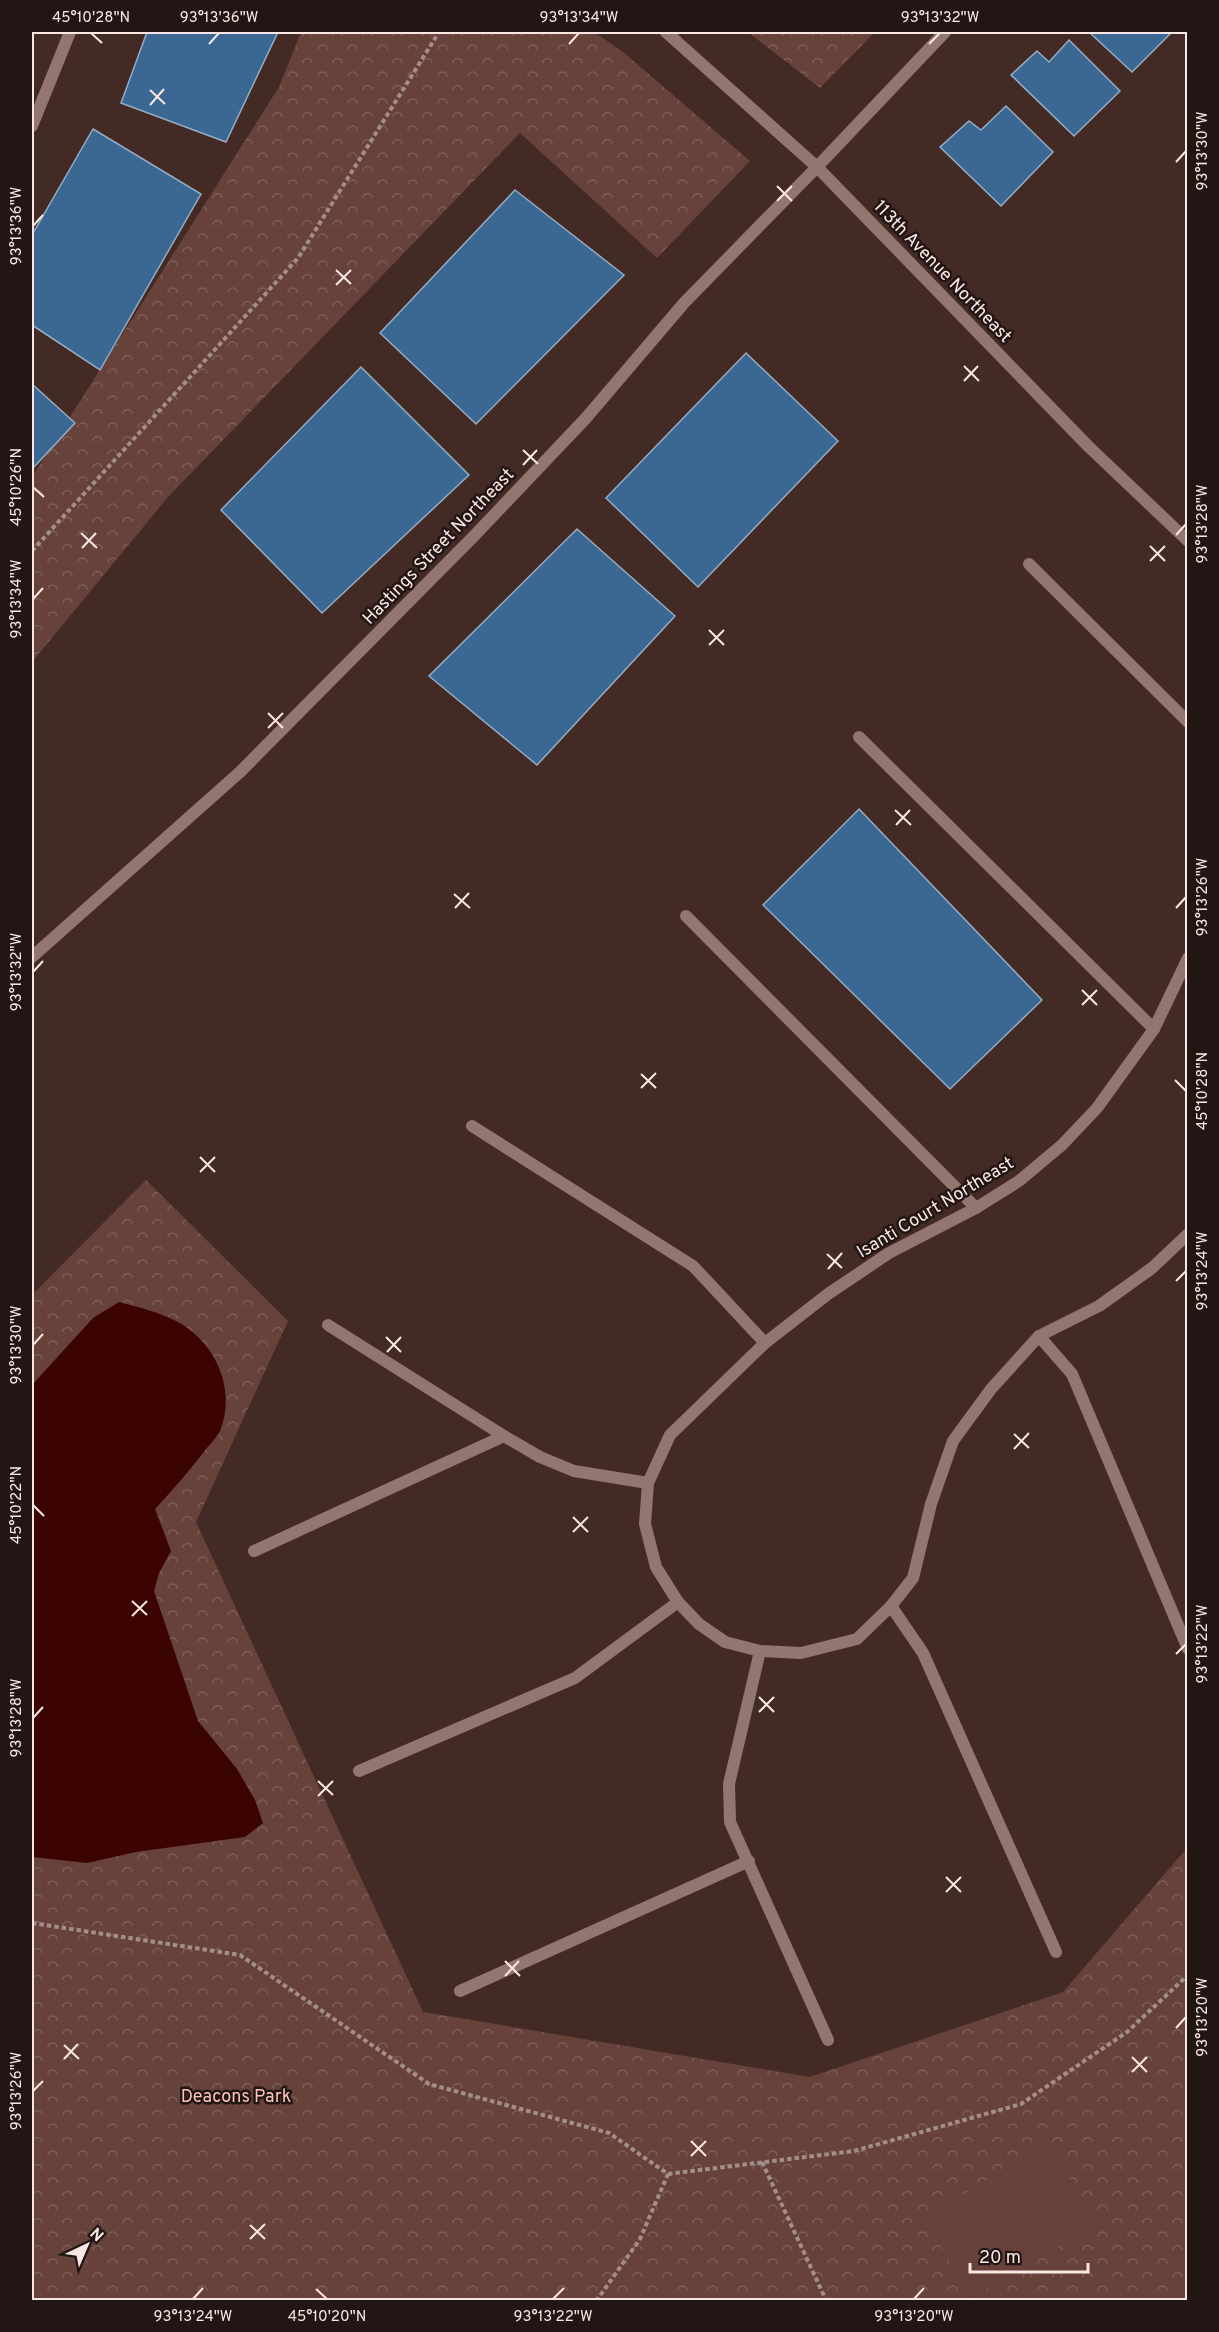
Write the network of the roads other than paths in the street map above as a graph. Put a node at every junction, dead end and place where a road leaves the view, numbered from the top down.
1 (70, 32) edge
2 (666, 32) edge
3 (945, 32) edge
4 (32, 126) edge
5 (817, 167) junction
6 (1188, 541) edge
7 (1029, 564) dead end
8 (1188, 722) edge
9 (859, 737) dead end
10 (686, 916) dead end
11 (32, 957) edge
12 (1188, 958) edge
13 (1154, 1029) junction
14 (472, 1126) dead end
15 (976, 1208) junction
16 (1188, 1234) edge
17 (328, 1325) dead end
18 (1040, 1336) junction
19 (765, 1343) junction
20 (504, 1436) junction
21 (648, 1483) junction
22 (254, 1551) dead end
23 (678, 1602) junction
24 (891, 1606) junction
25 (1188, 1649) edge
26 (760, 1651) junction
27 (359, 1771) dead end
28 (749, 1861) junction
29 (1056, 1952) dead end
30 (460, 1990) dead end
31 (828, 2040) dead end

1 - 4 street
2 - 5 street, 113th Avenue Northeast
3 - 5 street, Hastings Street Northeast
5 - 6 street, 113th Avenue Northeast
5 - 11 street, Hastings Street Northeast
7 - 8 street
9 - 13 street
10 - 15 street
12 - 13 street, Isanti Court Northeast
13 - 15 street, Isanti Court Northeast
14 - 19 street
15 - 19 street, Isanti Court Northeast
16 - 18 street, Isanti Court Northeast
17 - 20 street
18 - 24 street, Isanti Court Northeast
18 - 25 street
19 - 21 street, Isanti Court Northeast
20 - 21 street
20 - 22 street
21 - 23 street, Isanti Court Northeast
23 - 26 street, Isanti Court Northeast
23 - 27 street
24 - 26 street, Isanti Court Northeast
24 - 29 street
26 - 28 street
28 - 30 street
28 - 31 street

